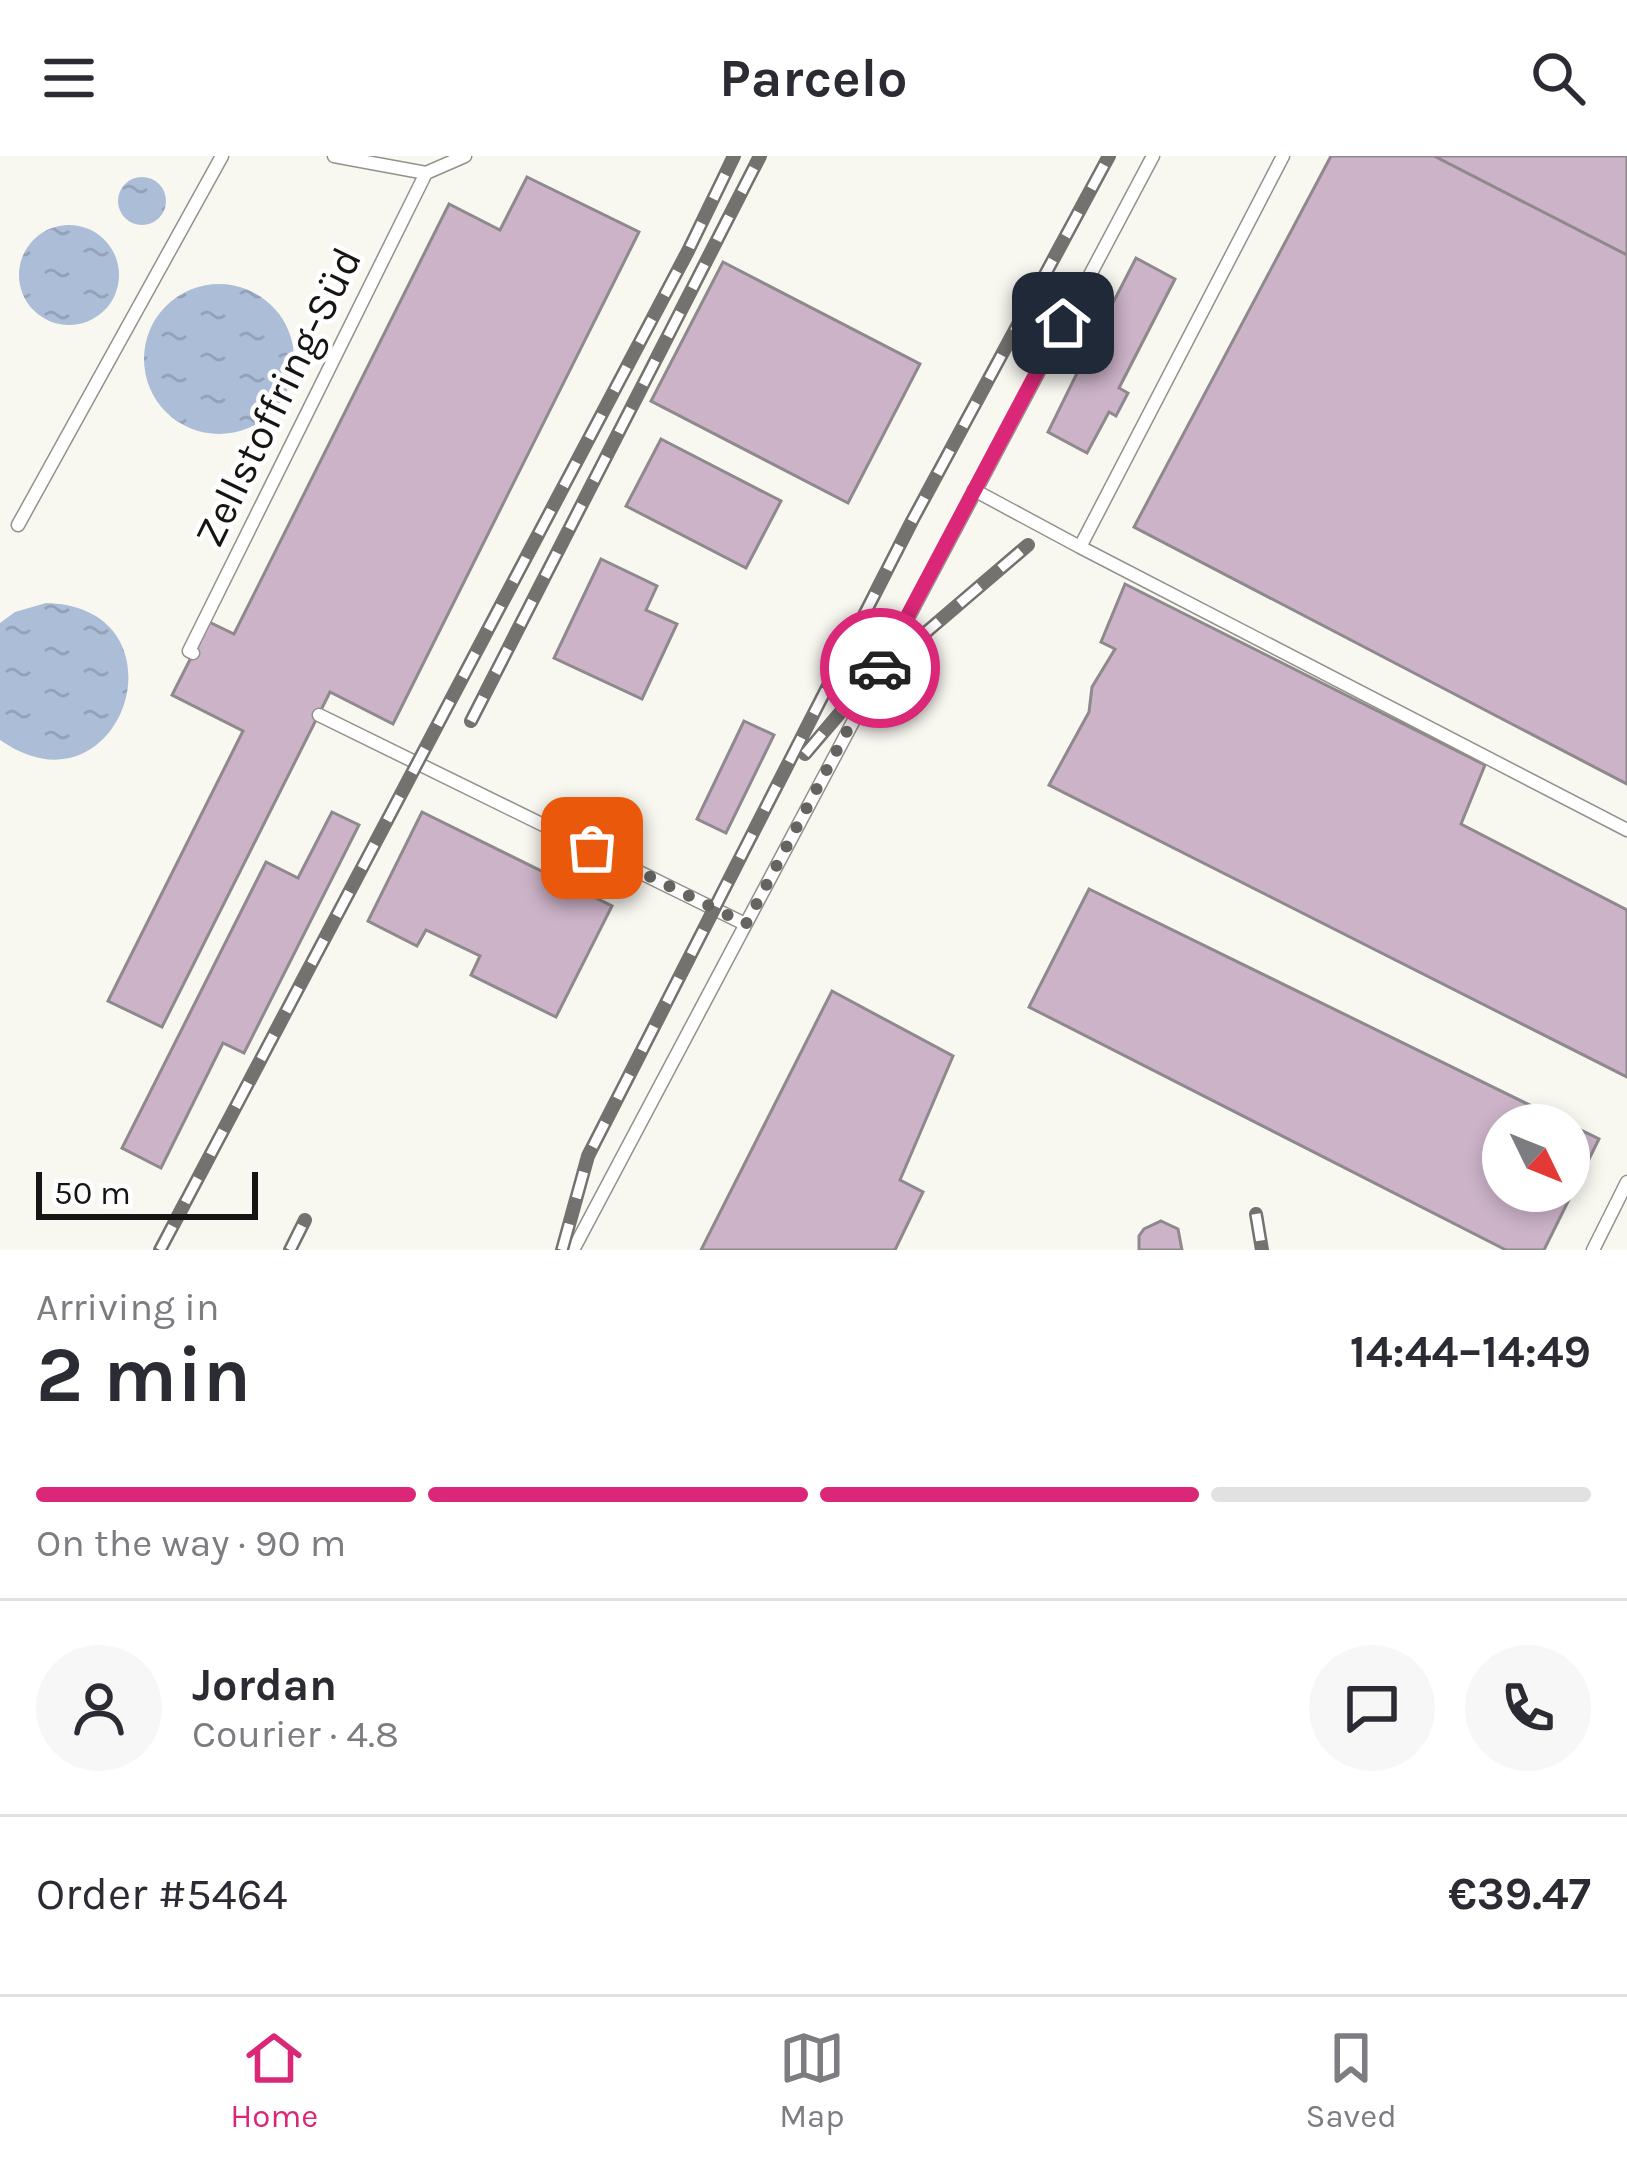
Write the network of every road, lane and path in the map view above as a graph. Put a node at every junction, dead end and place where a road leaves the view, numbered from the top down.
1 (222, 156) edge
2 (334, 156) edge
3 (465, 156) edge
4 (1153, 156) edge
5 (1283, 156) edge
6 (427, 173) junction
7 (974, 490) junction
8 (18, 525) dead end
9 (1080, 547) junction
10 (191, 652) dead end
11 (319, 715) dead end
12 (1627, 830) edge
13 (746, 924) junction
14 (1627, 1182) edge
15 (573, 1250) edge
16 (1593, 1250) edge

1 - 8 lane
2 - 6 lane
3 - 6 lane
4 - 7 lane
5 - 9 lane
6 - 10 lane, Zellstoffring-Süd
7 - 9 lane
7 - 13 lane
9 - 12 lane
11 - 13 lane
13 - 15 lane
14 - 16 lane

